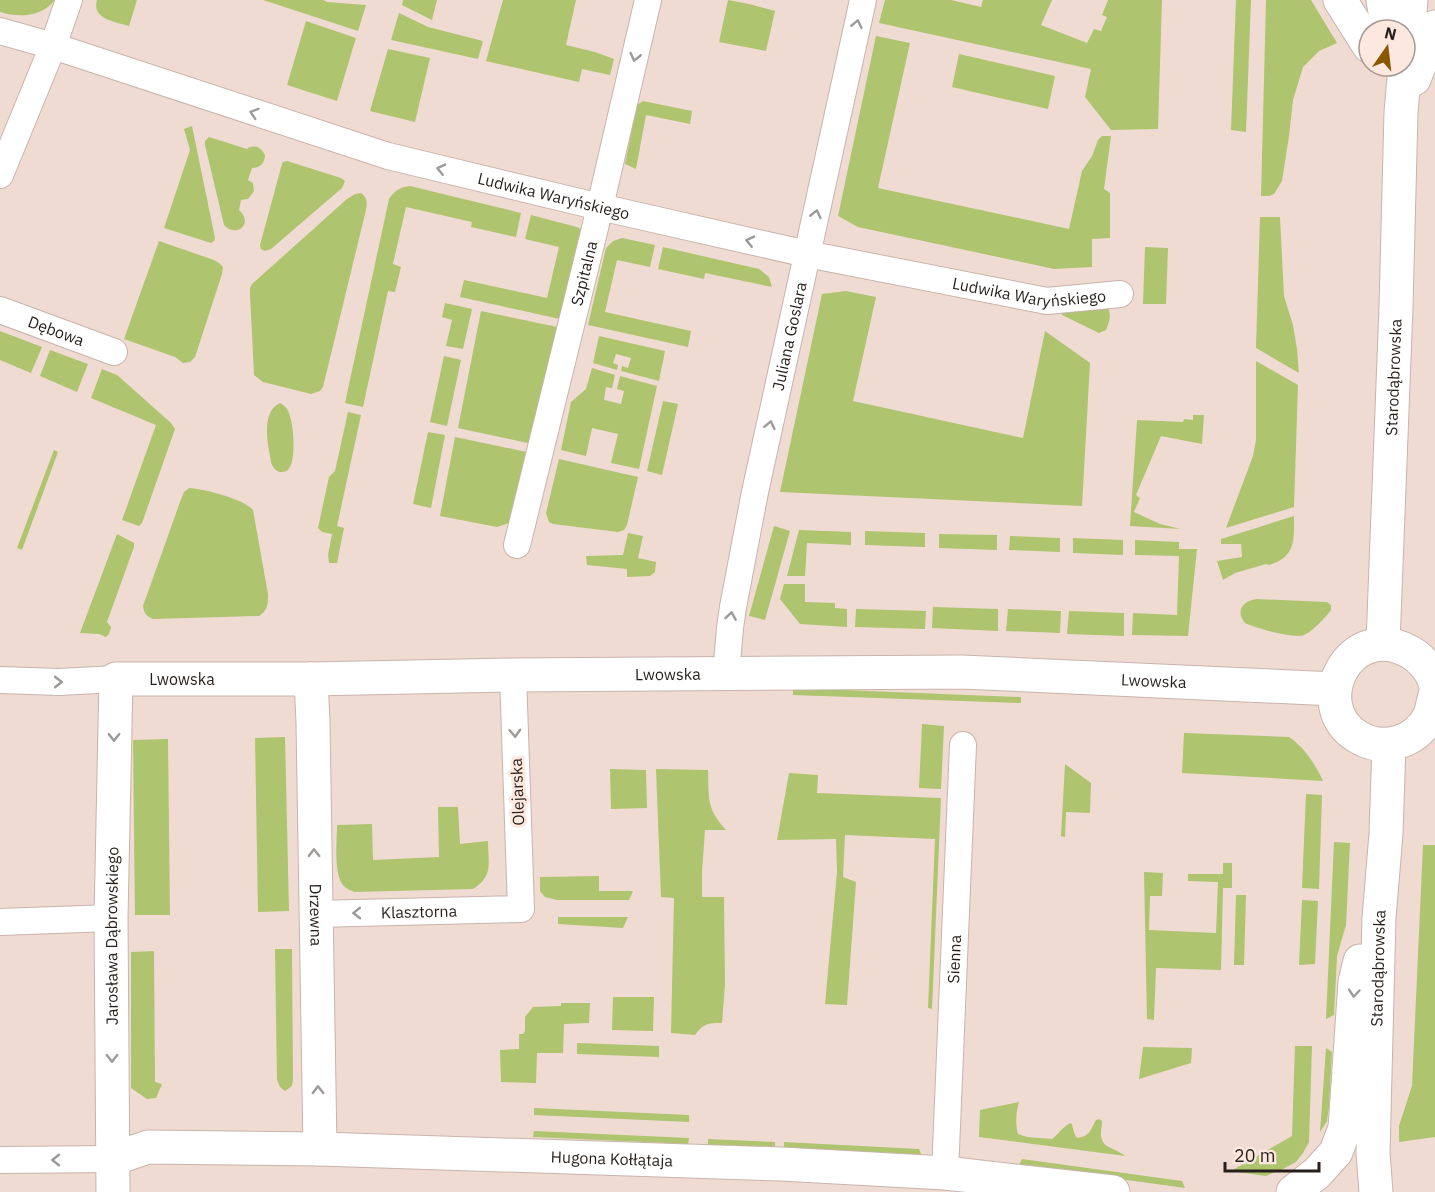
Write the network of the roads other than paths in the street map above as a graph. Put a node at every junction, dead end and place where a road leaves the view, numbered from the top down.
1 (69, 0) edge
2 (648, 0) edge
3 (863, 0) edge
4 (1340, 0) edge
5 (1383, 0) edge
6 (1411, 0) edge
7 (1386, 18) edge
8 (1357, 27) edge
9 (1435, 27) edge
10 (0, 31) edge
11 (53, 46) junction
12 (1385, 78) edge
13 (1396, 78) edge
14 (1401, 112) junction
15 (0, 175) edge
16 (600, 207) junction
17 (807, 254) junction
18 (1120, 294) dead end
19 (0, 310) edge
20 (114, 352) dead end
21 (517, 545) dead end
22 (1383, 644) junction
23 (513, 675) junction
24 (726, 675) junction
25 (116, 679) junction
26 (0, 680) edge
27 (311, 680) junction
28 (1435, 683) edge
29 (1335, 689) junction
30 (1435, 695) edge
31 (963, 745) dead end
32 (1389, 745) junction
33 (521, 909) joint
34 (315, 914) junction
35 (111, 918) junction
36 (1379, 918) junction
37 (0, 922) edge
38 (320, 1149) junction
39 (113, 1159) junction
40 (0, 1160) edge
41 (945, 1173) junction
42 (113, 1192) edge
43 (1113, 1192) edge
44 (1293, 1192) edge
45 (1376, 1192) edge

1 - 11 street
2 -> 16 street, Szpitalna
17 -> 3 street, Juliana Goslara
4 - 8 street
5 - 7 street
6 - 14 street, Starodąbrowska
9 - 14 street
10 - 11 street, Ludwika Waryńskiego
11 - 15 street
16 -> 11 street, Ludwika Waryńskiego
12 - 14 street
13 - 14 street, Starodąbrowska
14 - 22 street, Starodąbrowska
17 -> 16 street, Ludwika Waryńskiego
16 - 21 street, Szpitalna
17 - 18 street, Ludwika Waryńskiego
24 -> 17 street, Juliana Goslara
19 - 20 street, Dębowa
22 - 28 street
22 - 29 street
23 - 24 street, Lwowska
23 - 27 street, Lwowska
23 -> 33 street, Olejarska
24 - 29 street, Lwowska
26 -> 25 street, Lwowska
25 - 27 street, Lwowska
25 -> 35 street, Jarosława Dąbrowskiego
34 -> 27 street, Drzewna
29 - 32 street
30 - 32 street
31 - 41 street, Sienna
32 - 36 street, Starodąbrowska
33 -> 34 street, Klasztorna
38 -> 34 street, Drzewna
35 - 37 street
35 -> 39 street, Jarosława Dąbrowskiego
36 -> 44 street
36 - 45 street, Starodąbrowska
38 - 39 street, Hugona Kołłątaja
38 - 41 street, Hugona Kołłątaja
39 -> 40 street
39 - 42 street, Jarosława Dąbrowskiego
41 - 43 street, Hugona Kołłątaja

